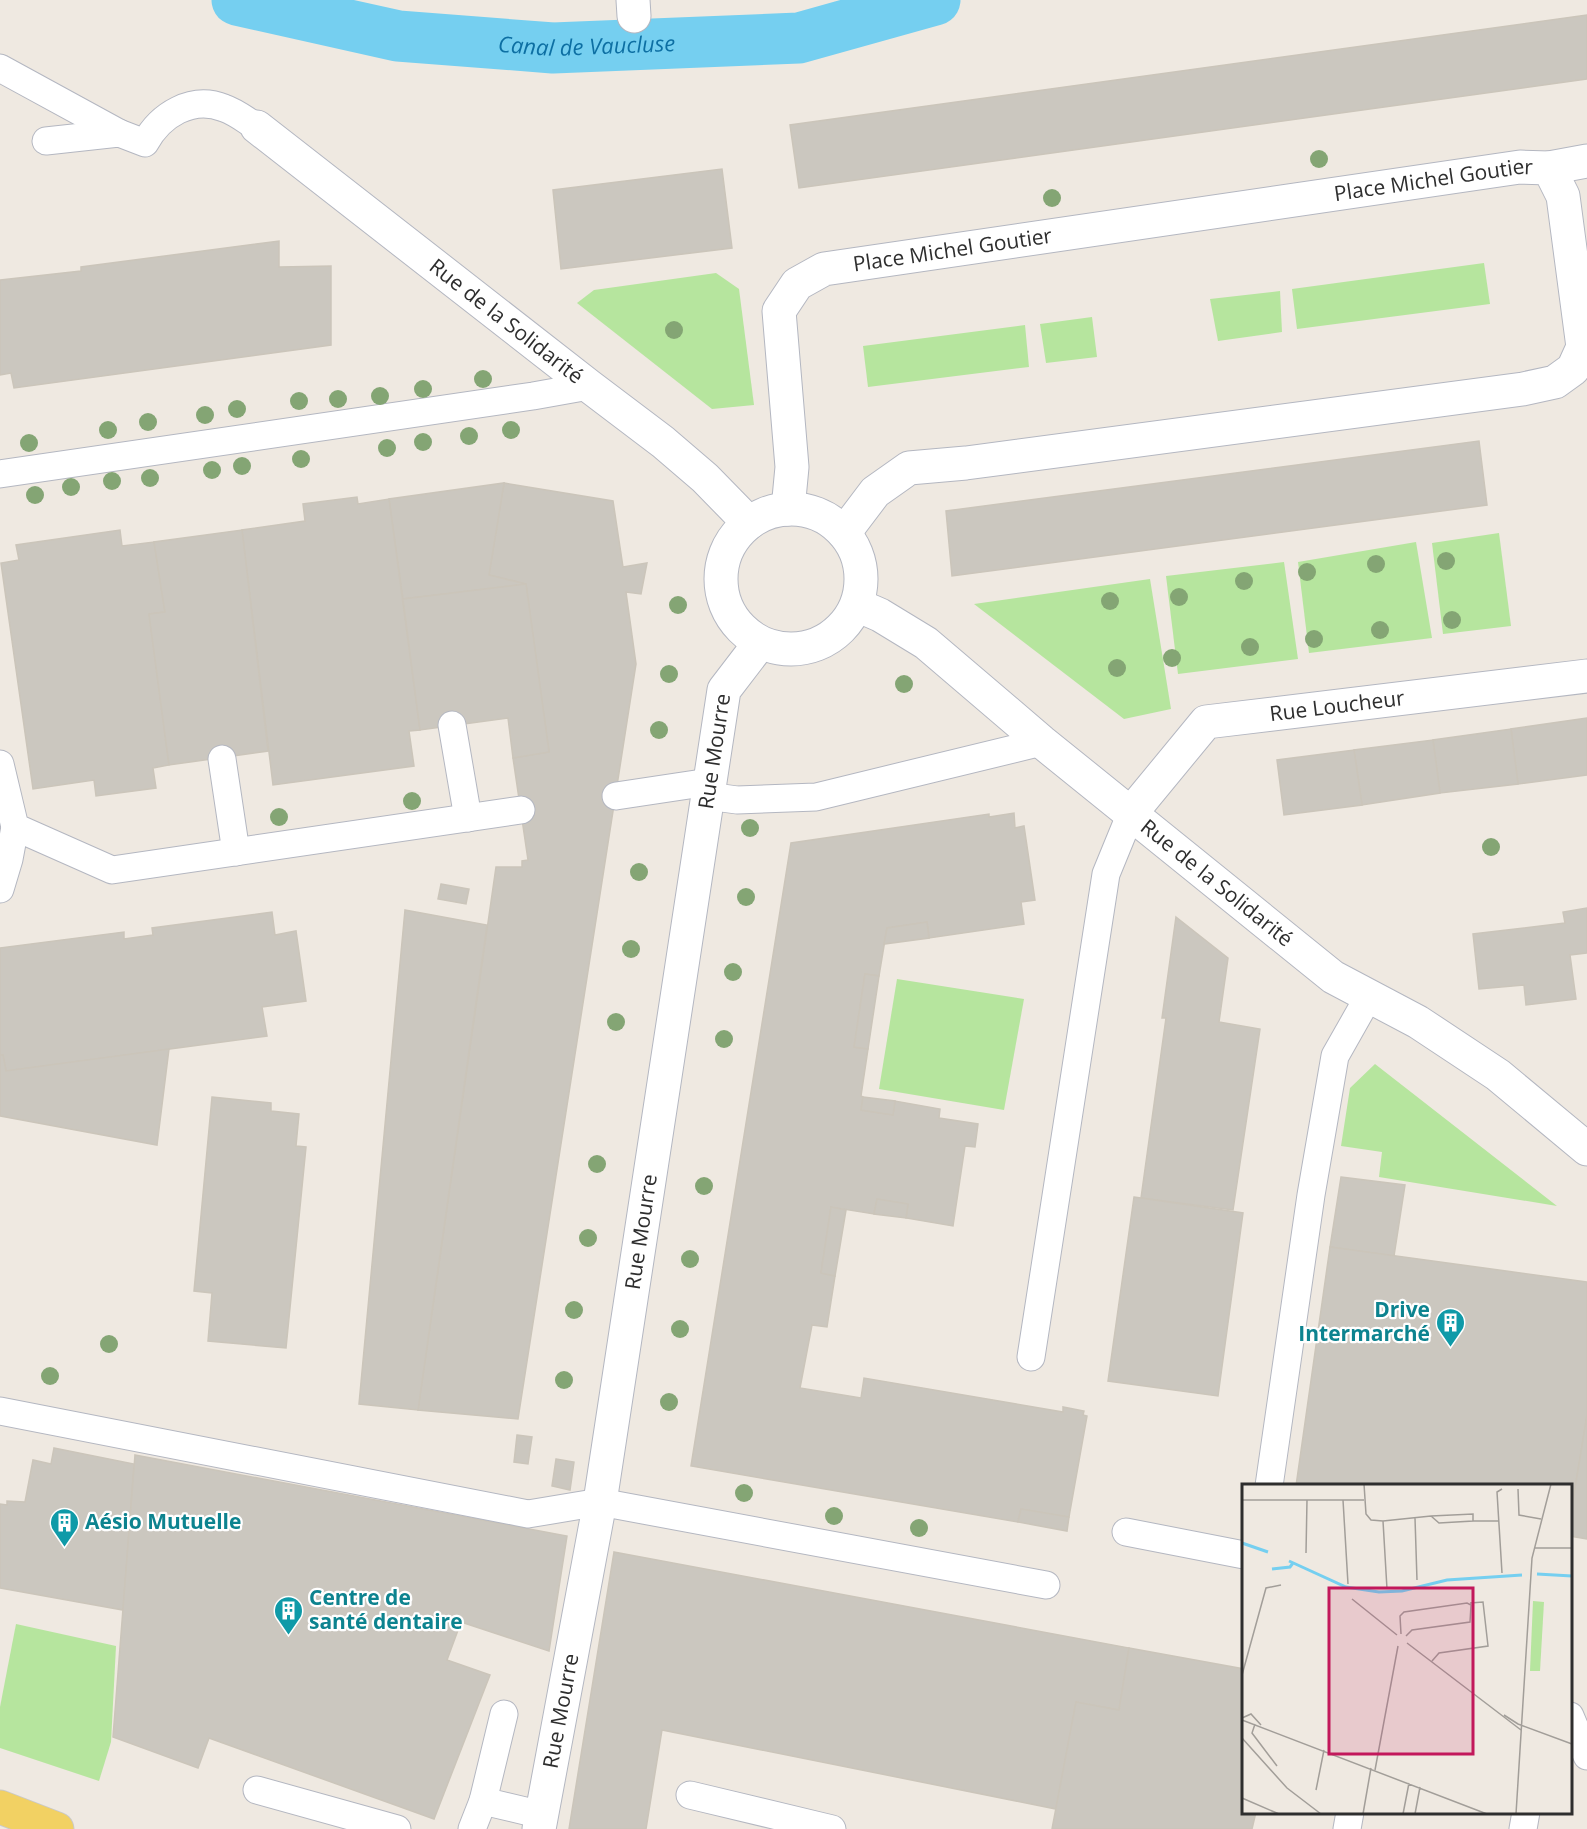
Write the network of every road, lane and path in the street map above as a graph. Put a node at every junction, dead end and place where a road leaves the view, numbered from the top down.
1 (0, 68) edge
2 (257, 127) joint
3 (119, 133) junction
4 (46, 141) dead end
5 (1587, 161) edge
6 (1549, 168) junction
7 (589, 386) junction
8 (0, 474) edge
9 (788, 509) junction
10 (748, 523) junction
11 (844, 533) junction
12 (857, 605) junction
13 (760, 643) junction
14 (1587, 676) edge
15 (452, 725) dead end
16 (1042, 742) junction
17 (222, 759) dead end
18 (0, 765) edge
19 (708, 789) junction
20 (616, 796) dead end
21 (521, 810) dead end
22 (1131, 813) junction
23 (468, 818) junction
24 (15, 827) junction
25 (236, 852) junction
26 (0, 889) edge
27 (1369, 996) junction
28 (1587, 1149) edge
29 (1031, 1357) dead end
30 (0, 1411) edge
31 (1269, 1484) edge
32 (600, 1502) junction
33 (1126, 1532) dead end
34 (1242, 1556) edge
35 (1046, 1585) dead end
36 (504, 1714) dead end
37 (1572, 1721) edge
38 (1587, 1756) edge
39 (257, 1790) dead end
40 (690, 1795) dead end
41 (483, 1801) junction
42 (0, 1807) edge
43 (1350, 1814) edge
44 (1526, 1814) edge
45 (540, 1822) edge
46 (45, 1827) edge
47 (397, 1829) edge
48 (471, 1829) edge
49 (832, 1829) edge
50 (1347, 1829) edge
51 (1523, 1829) edge

1 - 3 lane
2 - 3 lane
2 - 7 street, Rue de la Solidarité
3 - 4 lane
5 - 6 street
6 - 9 street, Place Michel Goutier
6 - 11 street, Place Michel Goutier
7 - 8 lane
7 - 10 street, Rue de la Solidarité
9 - 10 street
9 - 11 street
10 - 13 street
11 - 12 street
12 - 13 street
12 - 16 street, Rue de la Solidarité
13 - 19 street, Rue Mourre
14 - 22 street, Rue Loucheur
15 - 23 lane
16 - 19 lane
16 - 22 street, Rue de la Solidarité
17 - 25 lane
18 - 24 lane
19 - 20 lane
19 - 32 street, Rue Mourre
21 - 23 lane
22 - 27 street, Rue de la Solidarité
22 - 29 lane
23 - 25 lane
24 - 25 lane
24 - 26 lane
27 - 28 street, Rue de la Solidarité
27 - 31 lane
30 - 32 lane
32 - 35 lane
32 - 45 street, Rue Mourre
33 - 34 lane
36 - 41 lane
37 - 38 lane
39 - 47 lane
40 - 49 lane
41 - 45 lane
41 - 48 lane
42 - 46 main road
43 - 50 lane
44 - 51 lane

